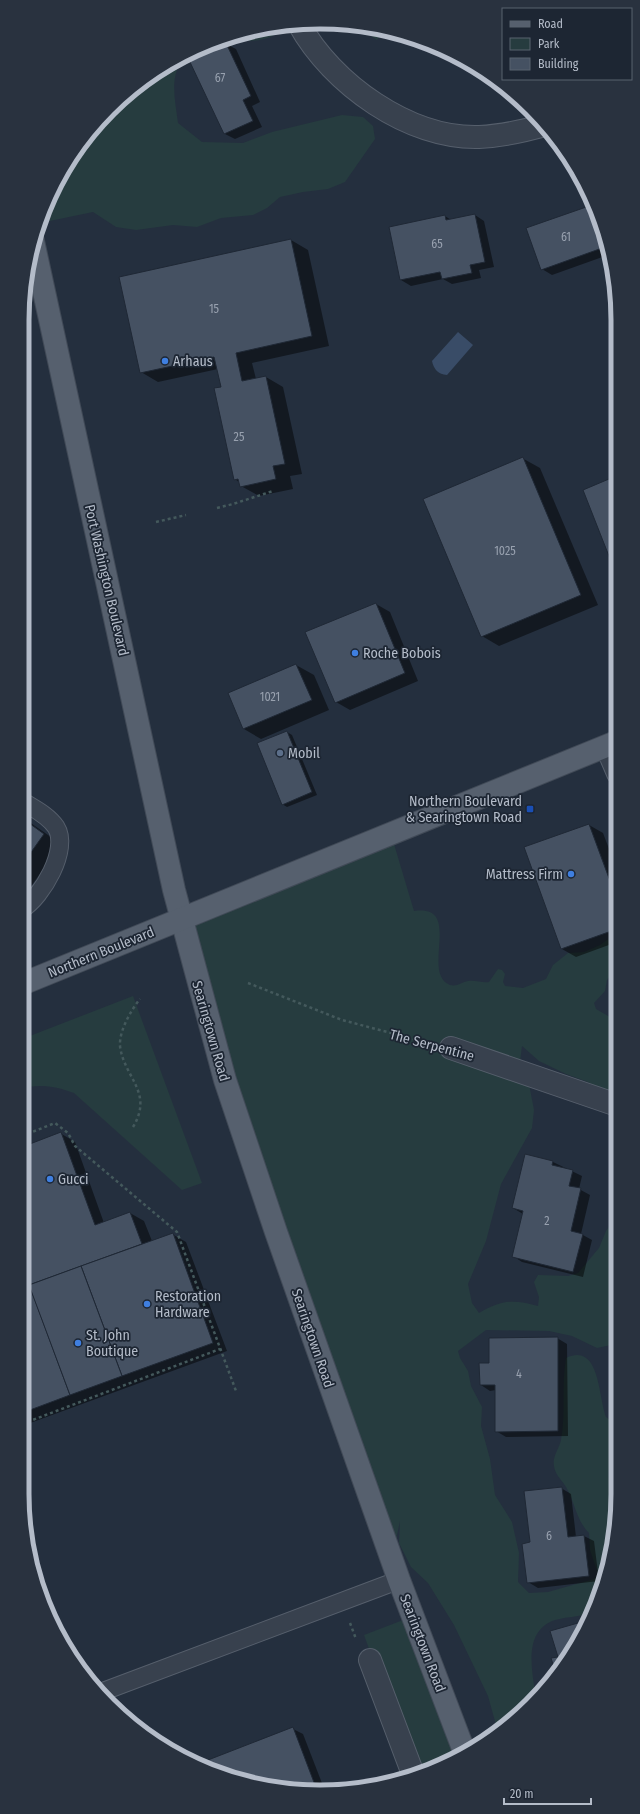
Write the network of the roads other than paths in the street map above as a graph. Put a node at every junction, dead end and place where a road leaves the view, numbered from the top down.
1 (303, 30) edge
2 (537, 126) edge
3 (36, 257) edge
4 (610, 744) edge
5 (29, 805) edge
6 (29, 901) edge
7 (181, 919) junction
8 (29, 981) edge
9 (451, 1048) road end
10 (611, 1103) edge
11 (399, 1580) junction
12 (364, 1652) road end
13 (105, 1691) edge
14 (463, 1748) edge
15 (412, 1771) edge

1 - 2 street
3 - 7 main road, Port Washington Boulevard
4 - 7 main road, Northern Boulevard
5 - 6 lane
7 - 8 main road, Northern Boulevard
7 - 11 main road, Searingtown Road
9 - 10 street, The Serpentine
11 - 13 lane
11 - 14 main road, Searingtown Road
12 - 15 street

